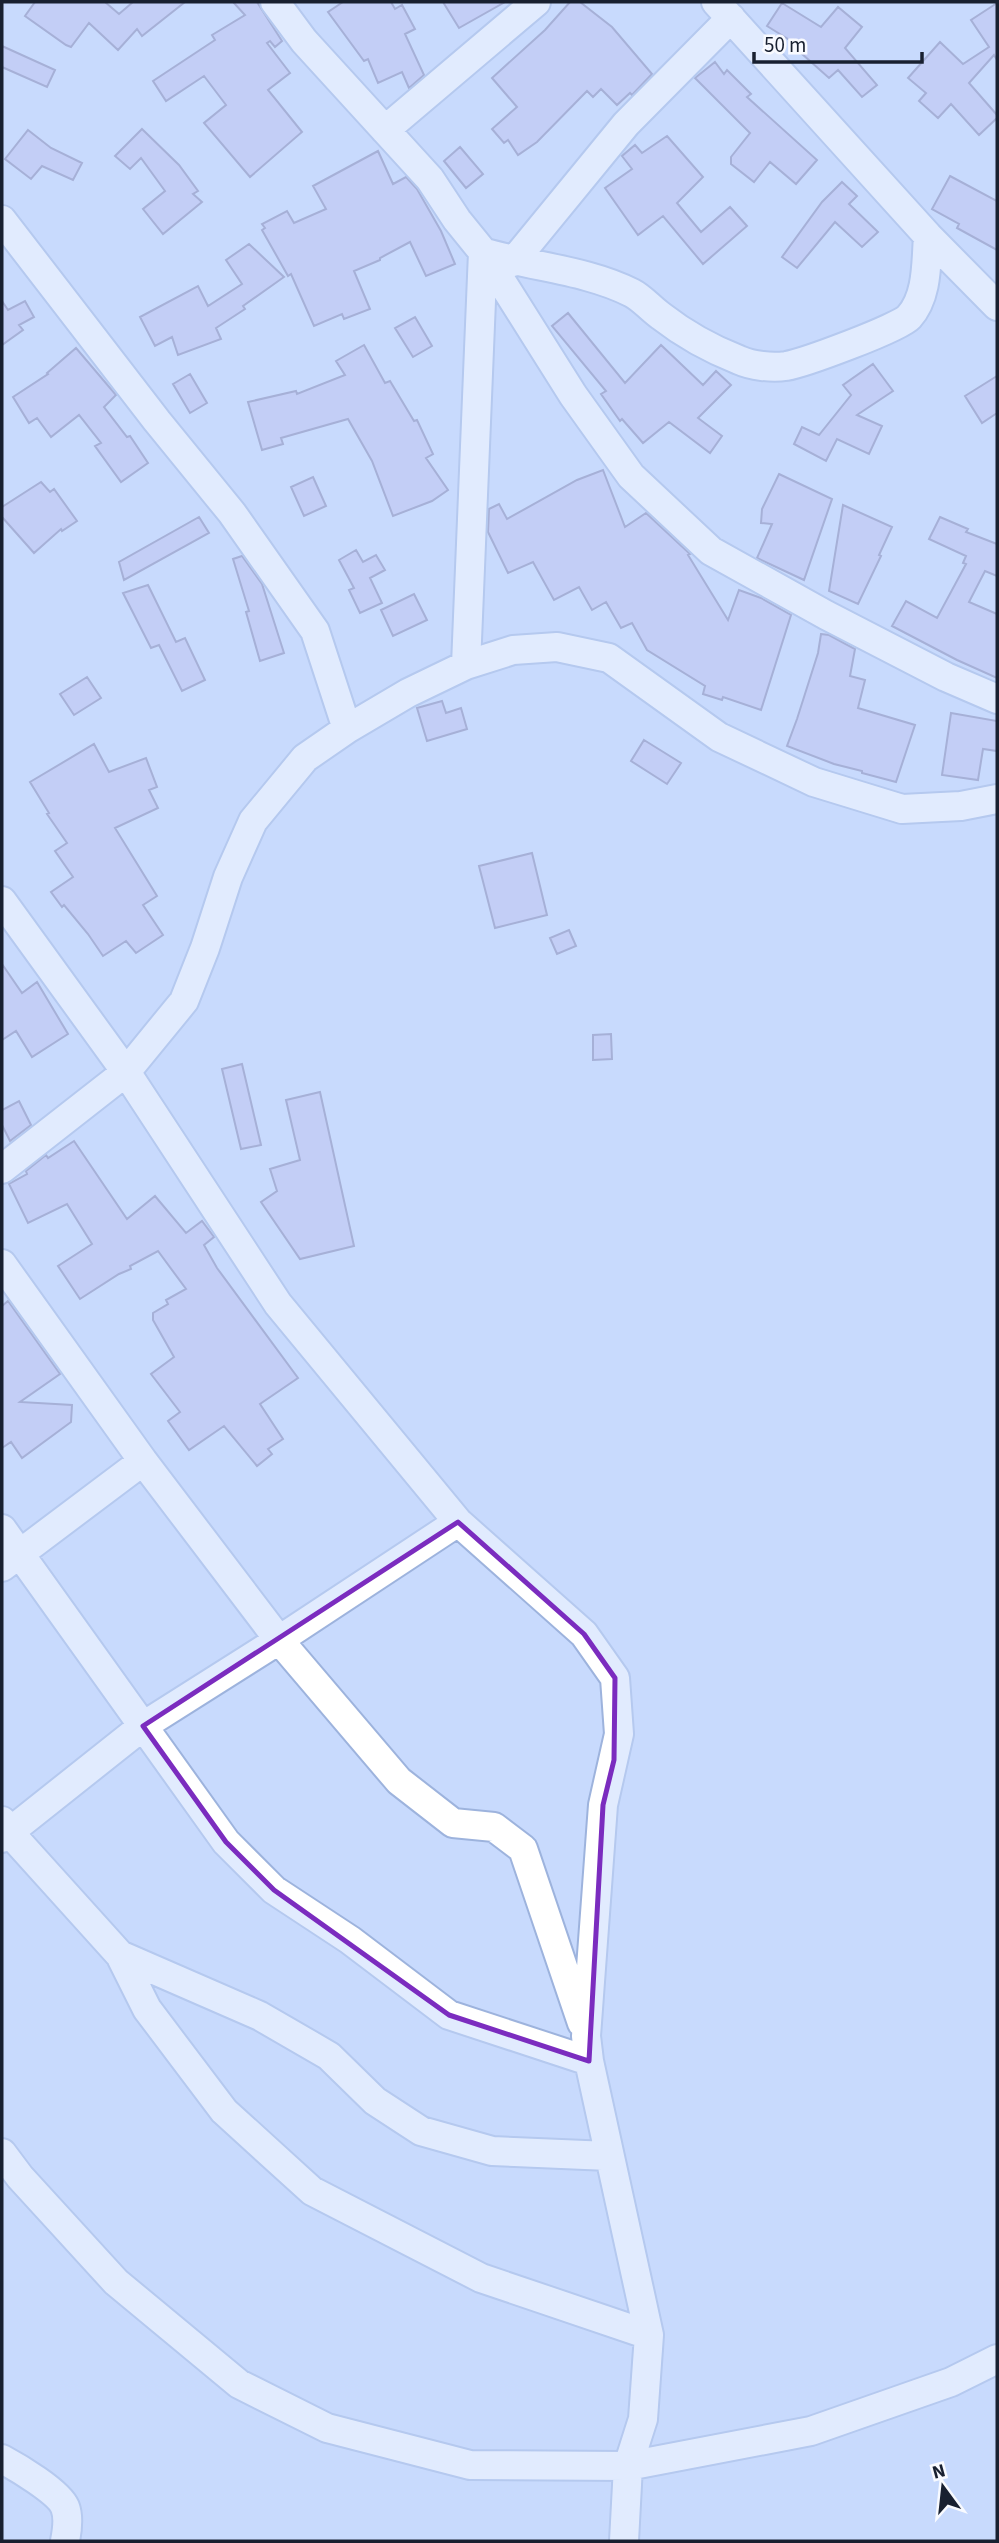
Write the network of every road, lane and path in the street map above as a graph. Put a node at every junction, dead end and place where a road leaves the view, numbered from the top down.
1 (536, 2) edge
2 (287, 6) edge
3 (723, 10) edge
4 (385, 130) junction
5 (2, 220) edge
6 (928, 236) junction
7 (483, 252) junction
8 (513, 262) junction
9 (997, 306) edge
10 (466, 665) junction
11 (997, 699) edge
12 (347, 729) junction
13 (997, 799) edge
14 (2, 901) edge
15 (126, 1072) junction
16 (2, 1169) edge
17 (2, 1264) edge
18 (142, 1461) junction
19 (458, 1522) junction
20 (2, 1530) edge
21 (10, 1560) edge
22 (279, 1640) junction
23 (143, 1726) junction
24 (4, 1830) edge
25 (120, 1955) junction
26 (587, 2049) junction
27 (2, 2153) edge
28 (610, 2156) junction
29 (649, 2335) junction
30 (997, 2359) edge
31 (2, 2459) edge
32 (628, 2466) junction
33 (65, 2541) edge
34 (624, 2541) edge

1 - 4 street
2 - 4 street
3 - 6 street
3 - 8 street
4 - 7 street
5 - 12 street
6 - 8 street
6 - 9 street
7 - 8 street
7 - 10 street
7 - 11 street
10 - 12 street
10 - 13 street
12 - 15 street
14 - 15 street
15 - 16 street
15 - 19 street
17 - 18 street
18 - 21 street
18 - 22 street
19 - 22 street
19 - 26 street
20 - 21 street
21 - 23 street
22 - 23 street
22 - 26 street
23 - 24 street
23 - 26 street
24 - 25 street
25 - 28 street
25 - 29 street
26 - 28 street
27 - 32 street
28 - 29 street
29 - 32 street
30 - 32 street
31 - 33 street
32 - 34 street

